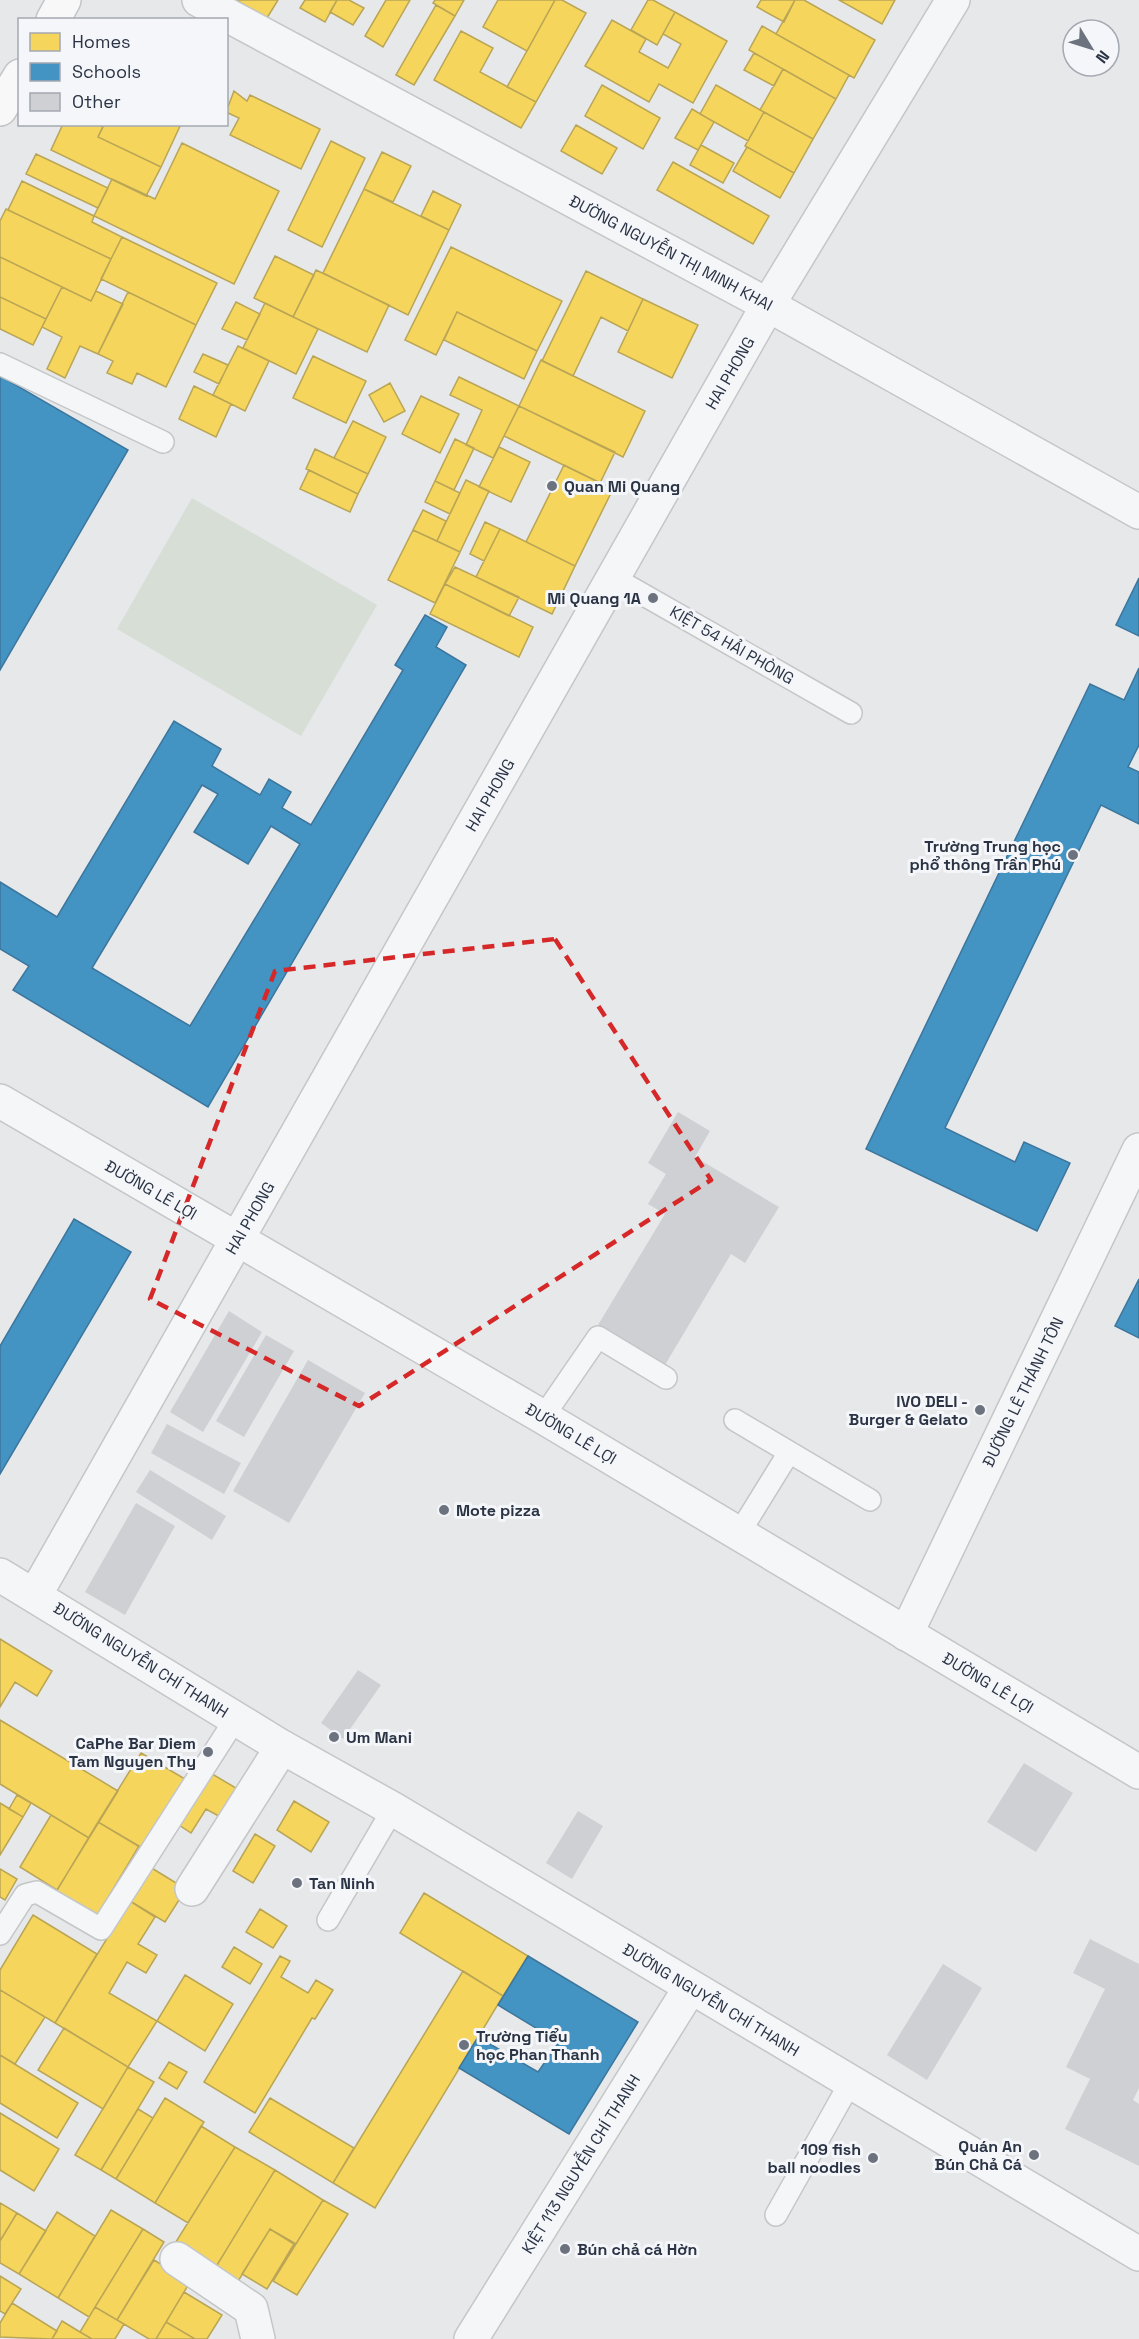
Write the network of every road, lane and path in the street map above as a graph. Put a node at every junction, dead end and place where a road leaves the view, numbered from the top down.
1 (64, 0) edge
2 (199, 0) edge
3 (953, 0) edge
4 (53, 18) edge
5 (18, 79) edge
6 (0, 109) edge
7 (768, 305) junction
8 (0, 364) edge
9 (163, 442) dead end
10 (1139, 512) edge
11 (614, 578) junction
12 (851, 713) dead end
13 (0, 1101) edge
14 (1139, 1150) edge
15 (238, 1240) junction
16 (666, 1378) dead end
17 (543, 1417) junction
18 (735, 1420) dead end
19 (788, 1454) junction
20 (870, 1500) dead end
21 (738, 1535) junction
22 (0, 1575) edge
23 (35, 1595) junction
24 (906, 1634) junction
25 (236, 1718) junction
26 (282, 1747) junction
27 (1139, 1772) edge
28 (393, 1809) junction
29 (192, 1889) dead end
30 (328, 1920) dead end
31 (0, 1934) edge
32 (690, 1988) junction
33 (849, 2083) junction
34 (776, 2215) dead end
35 (1139, 2254) edge
36 (177, 2259) dead end
37 (258, 2339) edge
38 (471, 2339) edge

1 - 4 main road
2 - 7 street, ĐƯỜNG NGUYỄN THỊ MINH KHAI
3 - 7 street, HAI PHONG
5 - 6 main road
7 - 10 street, ĐƯỜNG NGUYỄN THỊ MINH KHAI
7 - 11 street, HAI PHONG
8 - 9 lane
11 - 12 lane, KIỆT 54 HẢI PHÒNG
11 - 15 street, HAI PHONG
13 - 15 street, ĐƯỜNG LÊ LỢI
14 - 24 street, ĐƯỜNG LÊ THÁNH TÔN
15 - 17 street, ĐƯỜNG LÊ LỢI
15 - 23 street, HAI PHONG
16 - 17 lane
17 - 21 street, ĐƯỜNG LÊ LỢI
18 - 19 lane
19 - 20 lane
19 - 21 lane
21 - 24 street, ĐƯỜNG LÊ LỢI
22 - 23 street, ĐƯỜNG NGUYỄN CHÍ THANH
23 - 25 street, ĐƯỜNG NGUYỄN CHÍ THANH
24 - 27 street, ĐƯỜNG LÊ LỢI
25 - 26 street, ĐƯỜNG NGUYỄN CHÍ THANH
25 - 31 lane
26 - 28 street, ĐƯỜNG NGUYỄN CHÍ THANH
26 - 29 street
28 - 30 lane
28 - 32 street, ĐƯỜNG NGUYỄN CHÍ THANH
32 - 33 street, ĐƯỜNG NGUYỄN CHÍ THANH
32 - 38 street, KIỆT 113 NGUYỄN CHÍ THANH
33 - 34 lane
33 - 35 street, ĐƯỜNG NGUYỄN CHÍ THANH
36 - 37 street

